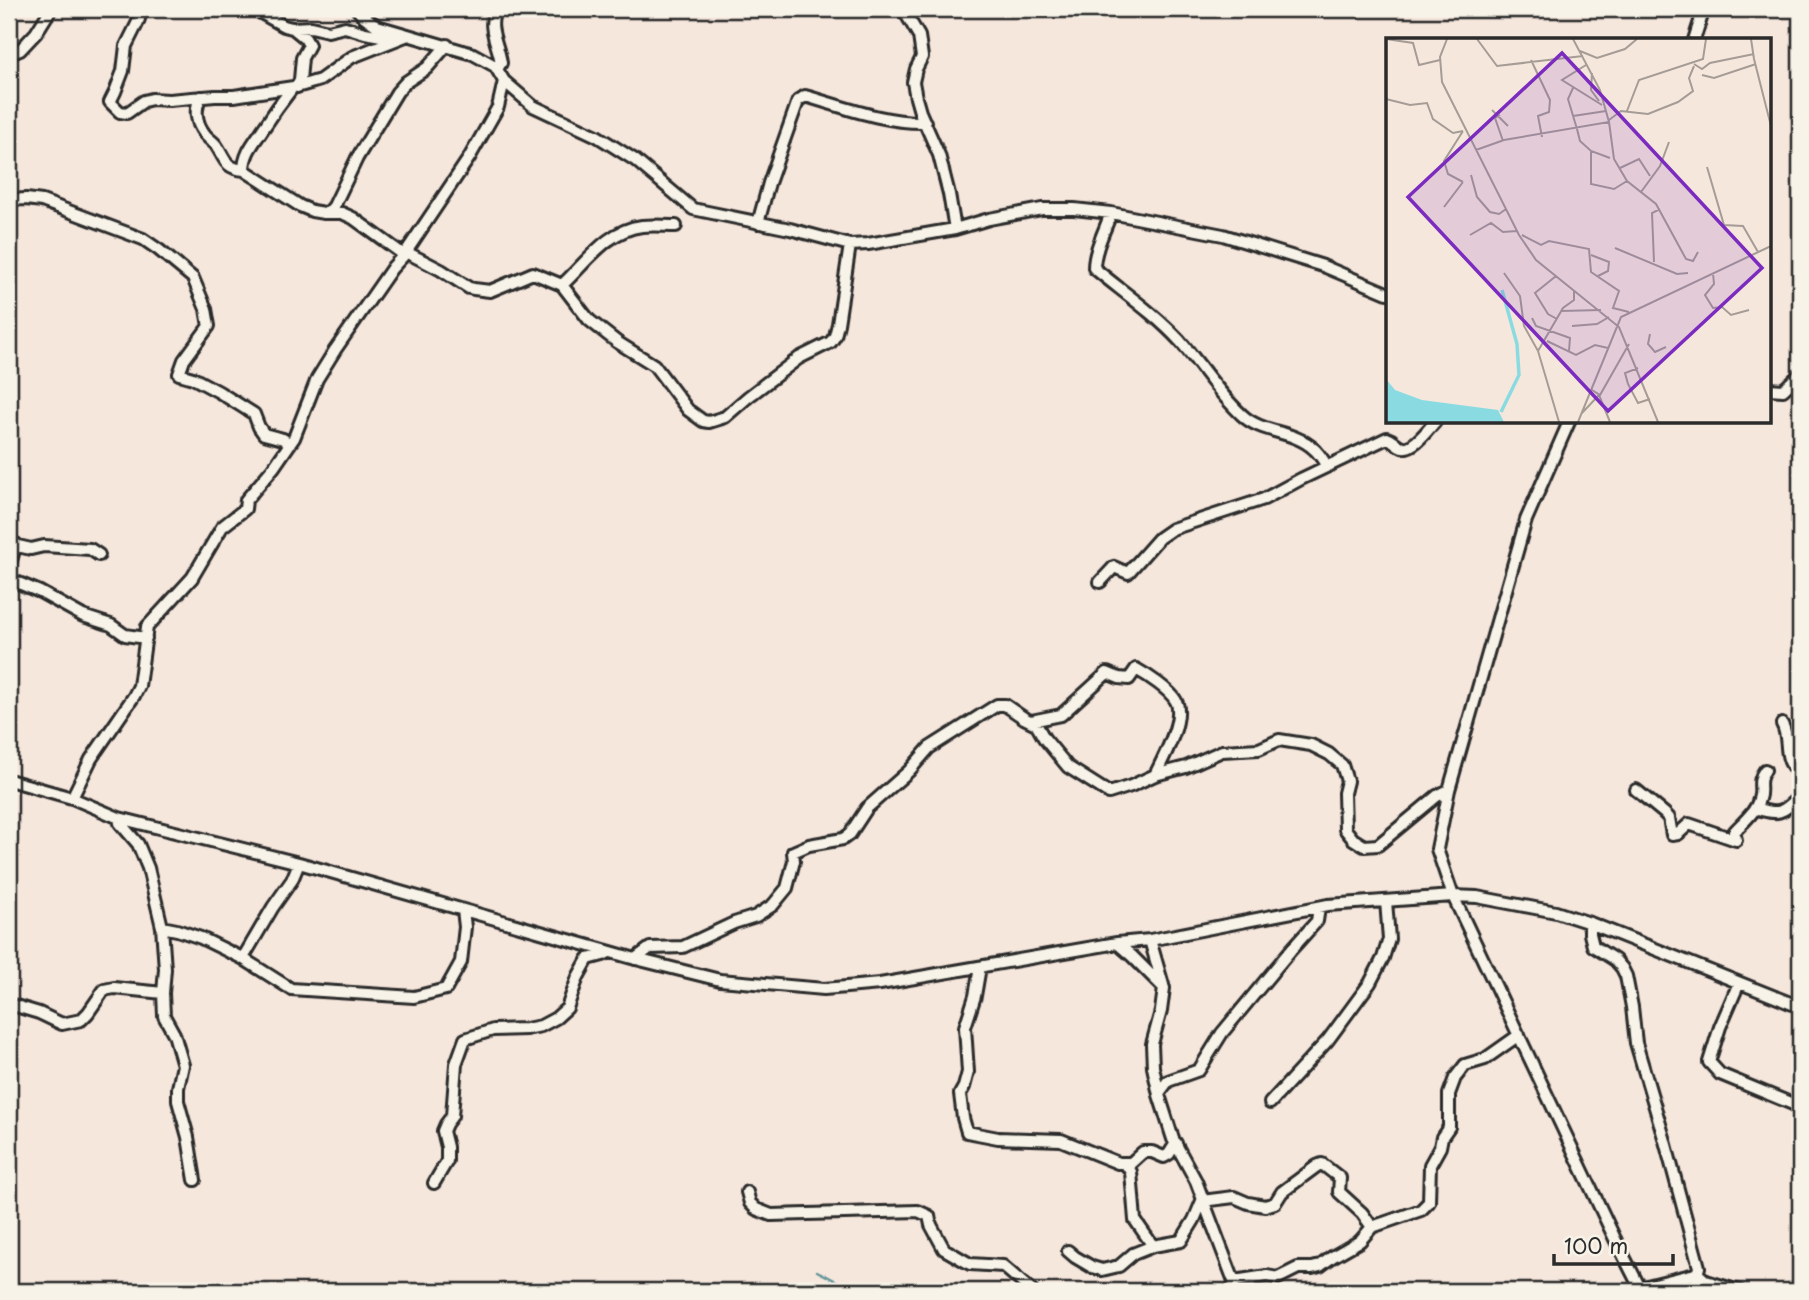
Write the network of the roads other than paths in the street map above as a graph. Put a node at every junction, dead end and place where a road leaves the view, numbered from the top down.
1 (51, 9) edge
2 (142, 9) edge
3 (254, 9) edge
4 (357, 9) edge
5 (495, 9) edge
6 (903, 9) edge
7 (1704, 9) edge
8 (292, 28) junction
9 (410, 34) junction
10 (1695, 38) edge
11 (398, 39) junction
12 (447, 45) junction
13 (9, 54) edge
14 (497, 69) junction
15 (505, 81) junction
16 (295, 87) junction
17 (201, 97) junction
18 (925, 122) junction
19 (244, 170) junction
20 (9, 200) edge
21 (328, 213) junction
22 (1111, 214) junction
23 (758, 223) junction
24 (676, 226) dead end
25 (955, 229) junction
26 (850, 245) junction
27 (405, 253) junction
28 (562, 285) junction
29 (1386, 292) edge
30 (1800, 374) edge
31 (1770, 389) edge
32 (1433, 424) edge
33 (1568, 424) edge
34 (290, 444) junction
35 (1327, 466) junction
36 (12, 544) edge
37 (99, 555) dead end
38 (9, 567) edge
39 (9, 579) edge
40 (1100, 582) dead end
41 (146, 638) junction
42 (1031, 721) junction
43 (1782, 724) dead end
44 (1794, 768) dead end
45 (1765, 771) dead end
46 (1155, 775) junction
47 (9, 780) edge
48 (1449, 790) junction
49 (1636, 790) dead end
50 (1800, 796) edge
51 (72, 798) junction
52 (1755, 808) junction
53 (119, 818) junction
54 (299, 863) junction
55 (1452, 896) junction
56 (1386, 901) junction
57 (1319, 908) junction
58 (463, 910) junction
59 (1590, 923) junction
60 (162, 927) junction
61 (1150, 940) junction
62 (1117, 943) junction
63 (609, 952) junction
64 (243, 958) junction
65 (635, 959) junction
66 (980, 967) junction
67 (1739, 983) junction
68 (1164, 988) junction
69 (163, 992) junction
70 (9, 1004) edge
71 (1800, 1007) edge
72 (1519, 1035) junction
73 (1158, 1093) junction
74 (1270, 1104) dead end
75 (1800, 1107) edge
76 (1176, 1143) junction
77 (1125, 1163) junction
78 (195, 1180) dead end
79 (434, 1183) dead end
80 (747, 1192) dead end
81 (1202, 1201) junction
82 (1371, 1227) junction
83 (1153, 1246) junction
84 (1068, 1251) dead end
85 (1696, 1273) junction
86 (1234, 1286) edge
87 (1648, 1289) edge
88 (1032, 1291) edge
89 (1700, 1291) edge
90 (1739, 1291) edge

1 - 13 street
2 - 17 street
3 - 8 street
4 - 9 street
5 - 14 street
6 - 18 street
7 - 10 street
8 - 11 street
8 - 16 street
9 - 11 street
9 - 12 street
11 - 16 street
12 - 14 street
12 - 21 street
14 - 15 street
15 - 23 street
15 - 27 street
16 - 17 street
16 - 19 street
17 - 19 street
18 - 23 street
18 - 25 street
19 - 21 street
20 - 34 street
21 - 27 street
22 - 25 street
22 - 29 street
22 - 35 street
23 - 26 street
24 - 28 street
25 - 26 street
26 - 28 street
27 - 28 street
27 - 34 street
30 - 31 street
32 - 35 street
33 - 48 street
34 - 41 street
35 - 40 street
36 - 37 street
36 - 38 street
39 - 41 street
41 - 51 street
42 - 46 street
42 - 46 street
42 - 65 street
43 - 44 street
45 - 52 street
46 - 48 street
47 - 51 street
48 - 55 street
49 - 52 street
50 - 52 street
51 - 53 street
53 - 54 street
53 - 60 street
54 - 58 street
54 - 64 street
55 - 56 street
55 - 59 street
55 - 72 street
56 - 57 street
56 - 74 street
57 - 61 street
57 - 73 street
58 - 63 street
58 - 64 street
59 - 67 street
59 - 85 street
60 - 64 street
60 - 69 street
61 - 62 street
61 - 68 street
62 - 66 street
62 - 68 street
63 - 65 street
63 - 79 street
65 - 66 street
66 - 77 street
67 - 71 street
67 - 75 street
68 - 73 street
69 - 70 street
69 - 78 street
72 - 82 street
72 - 87 street
73 - 76 street
76 - 77 street
76 - 81 street
77 - 83 street
80 - 88 street
81 - 82 street
81 - 83 street
81 - 86 street
82 - 86 street
83 - 84 street
85 - 87 street
85 - 89 street
85 - 90 street

